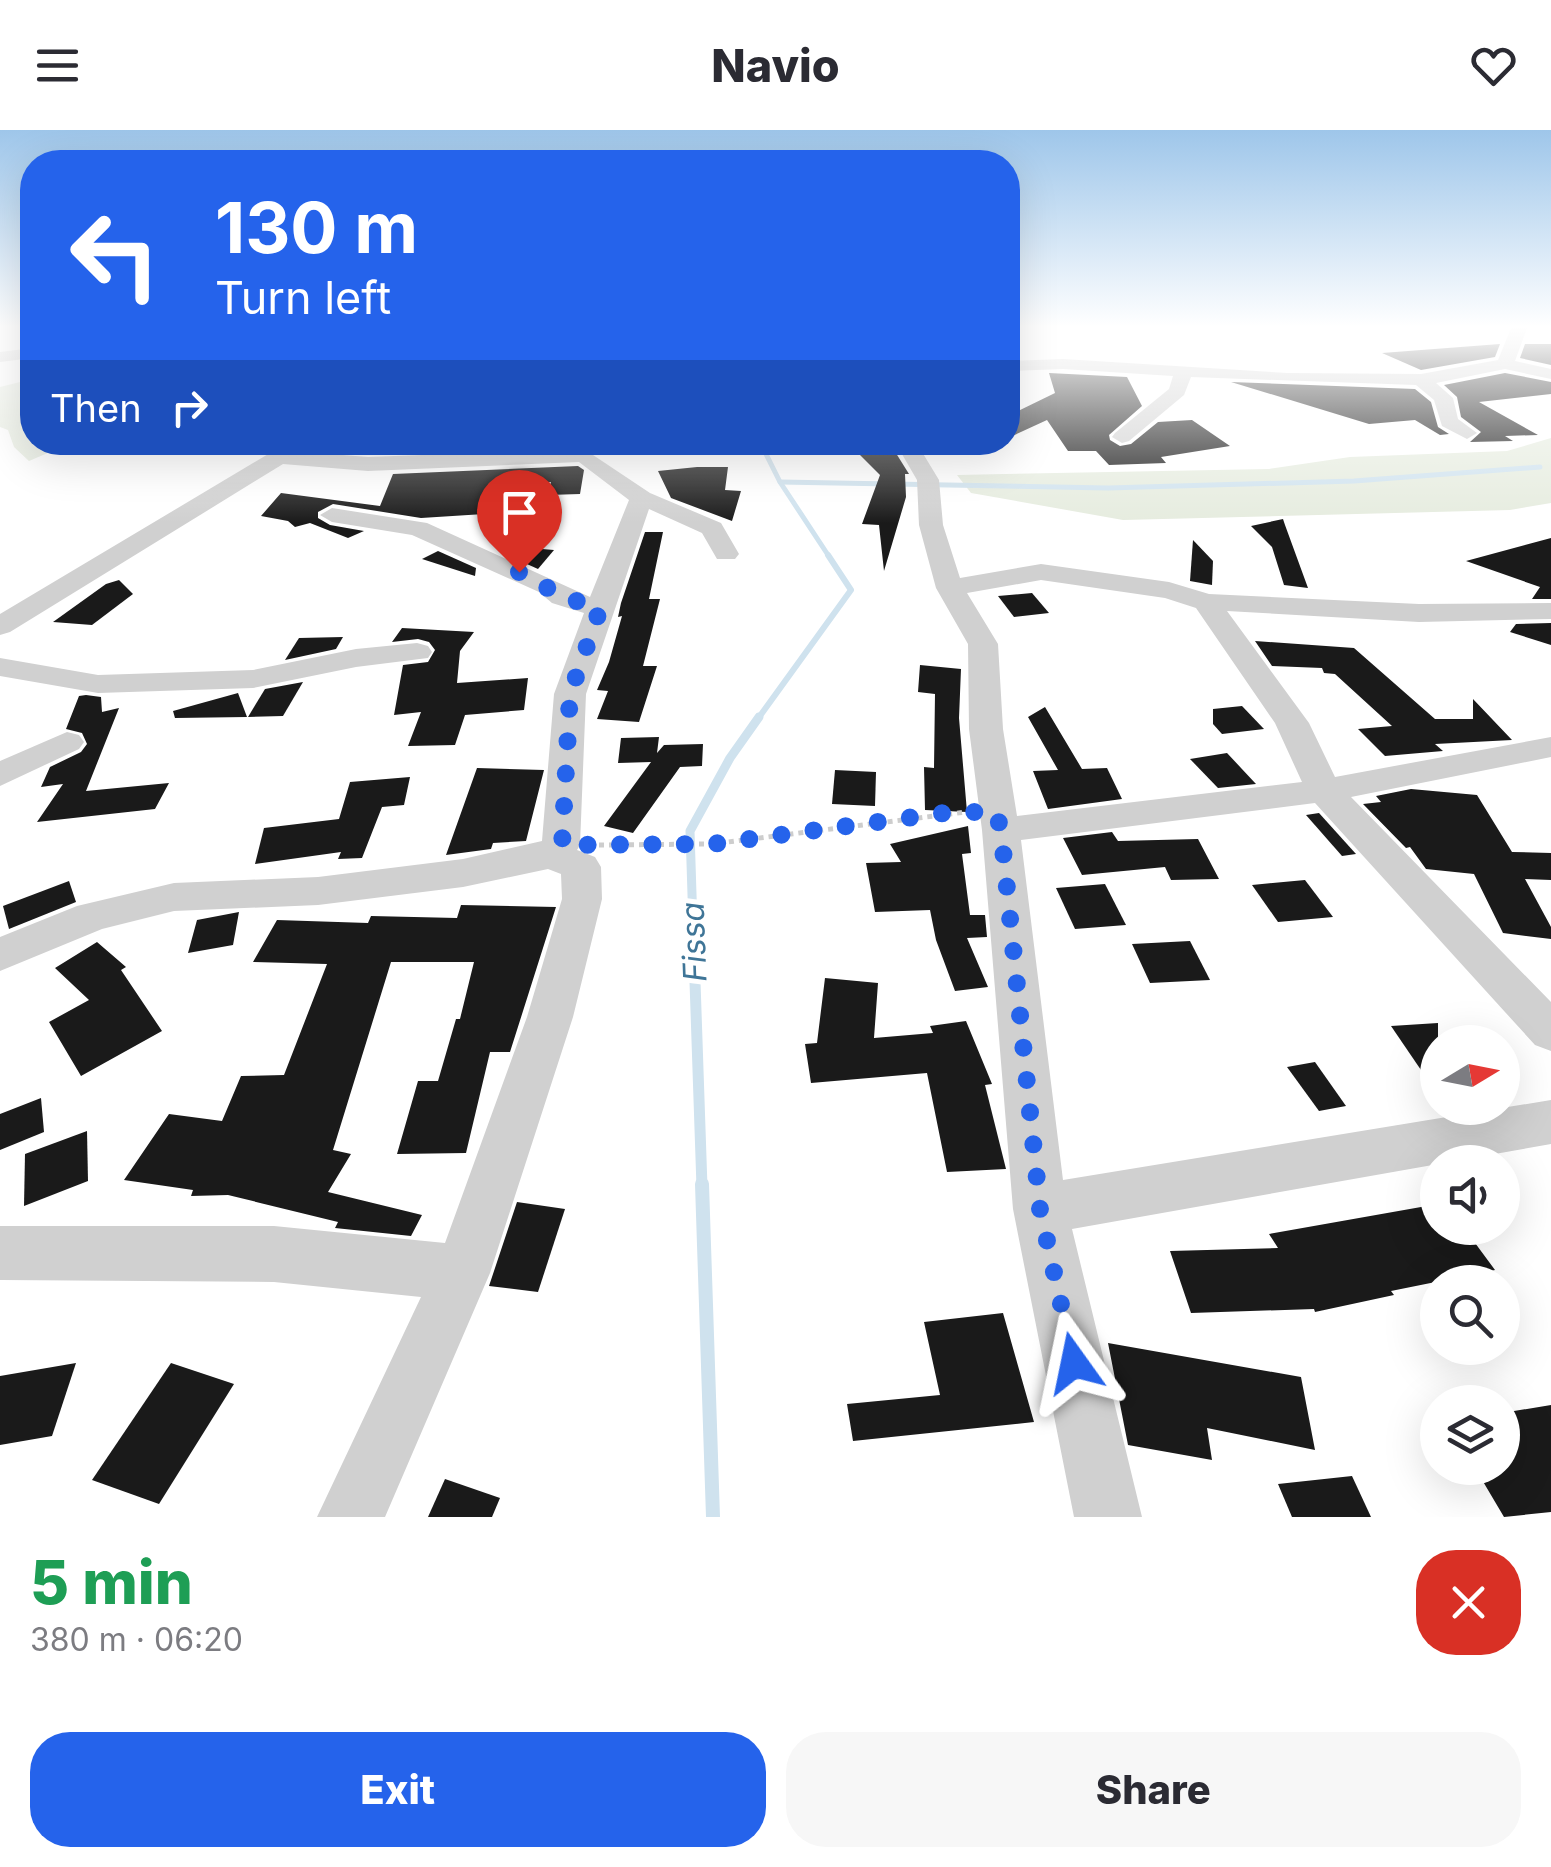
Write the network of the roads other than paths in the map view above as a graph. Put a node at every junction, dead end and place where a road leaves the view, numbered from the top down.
1 (1174, 393) edge
2 (1437, 393) edge
3 (1466, 433) dead end
4 (1122, 437) dead end
5 (275, 455) edge
6 (307, 455) edge
7 (502, 455) edge
8 (597, 455) edge
9 (913, 455) edge
10 (642, 498) junction
11 (332, 514) dead end
12 (726, 554) dead end
13 (950, 588) junction
14 (1206, 602) junction
15 (600, 609) junction
16 (1551, 611) edge
17 (0, 626) edge
18 (417, 652) dead end
19 (0, 667) edge
20 (67, 742) dead end
21 (1551, 747) edge
22 (0, 776) edge
23 (1324, 791) junction
24 (998, 821) junction
25 (556, 850) junction
26 (3, 949) edge
27 (1551, 1032) edge
28 (1551, 1122) edge
29 (1040, 1209) junction
30 (0, 1252) edge
31 (462, 1273) junction
32 (350, 1517) edge
33 (1108, 1517) edge

1 - 4 street
2 - 3 street
5 - 17 street
6 - 7 street
8 - 10 street
9 - 13 street
10 - 12 street
10 - 15 street
11 - 15 street
13 - 14 street
13 - 24 street
14 - 16 street
14 - 23 street
15 - 25 street
18 - 19 street
20 - 22 street
21 - 23 street
23 - 24 street
23 - 27 street
24 - 29 street
25 - 26 street
25 - 31 street
28 - 29 street
29 - 33 street
30 - 31 street
31 - 32 street

